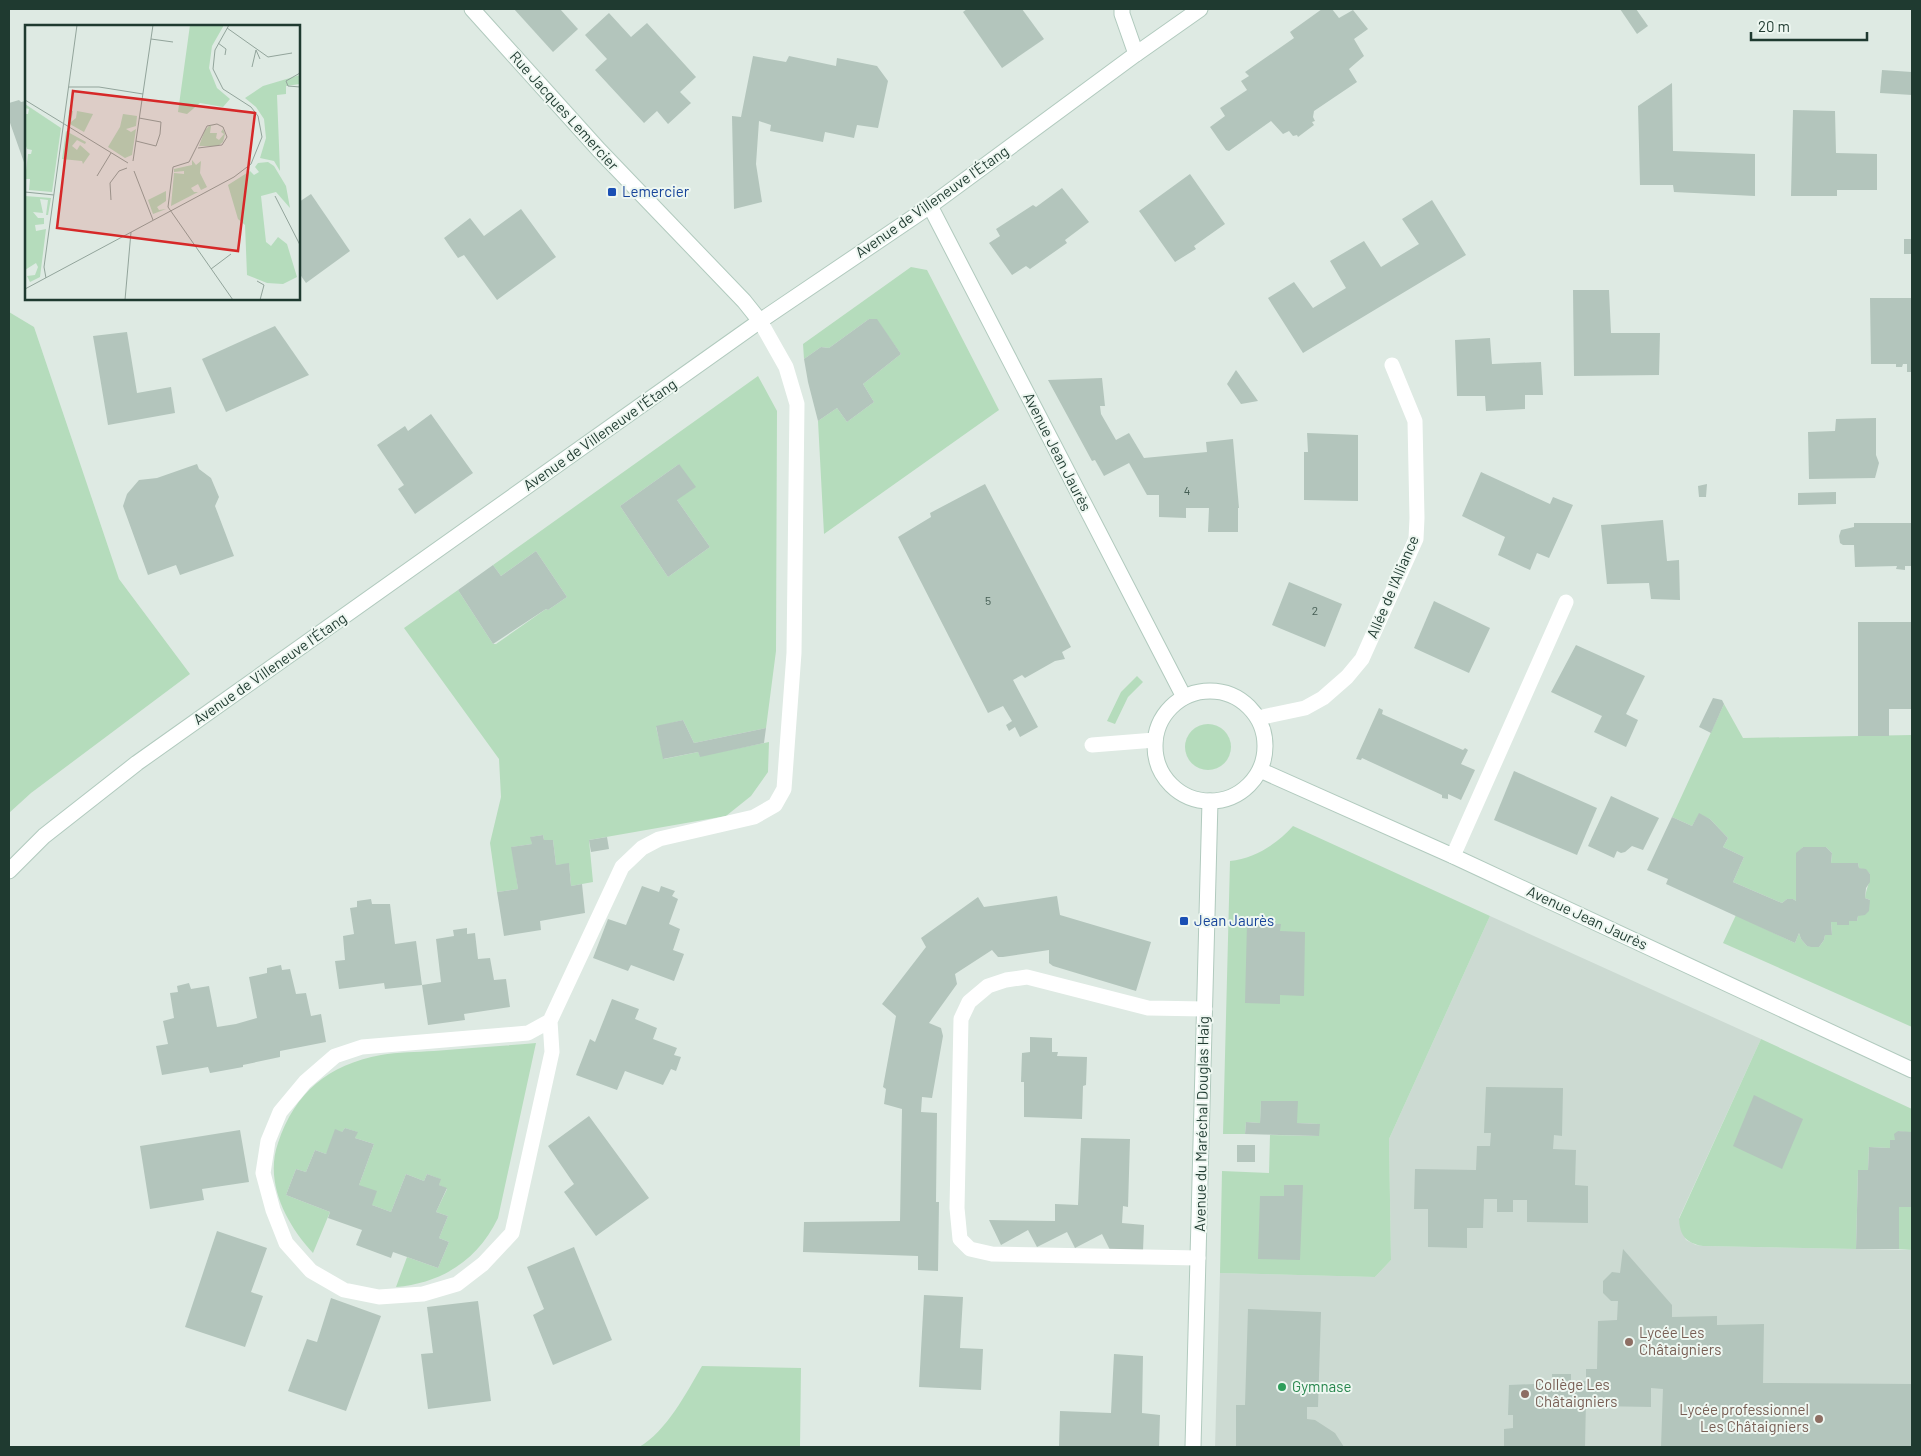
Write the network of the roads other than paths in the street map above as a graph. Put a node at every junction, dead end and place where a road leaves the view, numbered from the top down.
1 (472, 9) edge
2 (1122, 9) edge
3 (1200, 9) edge
4 (1136, 54) junction
5 (930, 206) junction
6 (760, 321) junction
7 (1392, 365) dead end
8 (1566, 602) dead end
9 (1184, 697) junction
10 (1258, 718) junction
11 (1155, 740) junction
12 (1092, 745) dead end
13 (1260, 770) junction
14 (1210, 802) junction
15 (1453, 856) junction
16 (9, 871) edge
17 (1204, 1009) junction
18 (550, 1021) junction
19 (1912, 1070) edge
20 (1198, 1258) junction
21 (1193, 1447) edge

1 - 6 street, Rue Jacques Lemercier
2 - 4 street
3 - 4 street, Avenue de Villeneuve l'Étang
4 - 5 street, Avenue de Villeneuve l'Étang
5 - 6 street, Avenue de Villeneuve l'Étang
5 - 9 street, Avenue Jean Jaurès
6 - 16 street, Avenue de Villeneuve l'Étang
6 - 18 street, Rue Jacques Lemercier
7 - 10 street, Allée de l'Alliance
8 - 15 street
9 - 10 street
9 - 11 street
10 - 13 street
11 - 12 street
11 - 14 street
13 - 14 street
13 - 15 street, Avenue Jean Jaurès
14 - 17 street, Avenue du Maréchal Douglas Haig
15 - 19 street, Avenue Jean Jaurès
17 - 20 street, Avenue du Maréchal Douglas Haig
17 - 20 street
18 - 18 street
20 - 21 street, Avenue du Maréchal Douglas Haig

